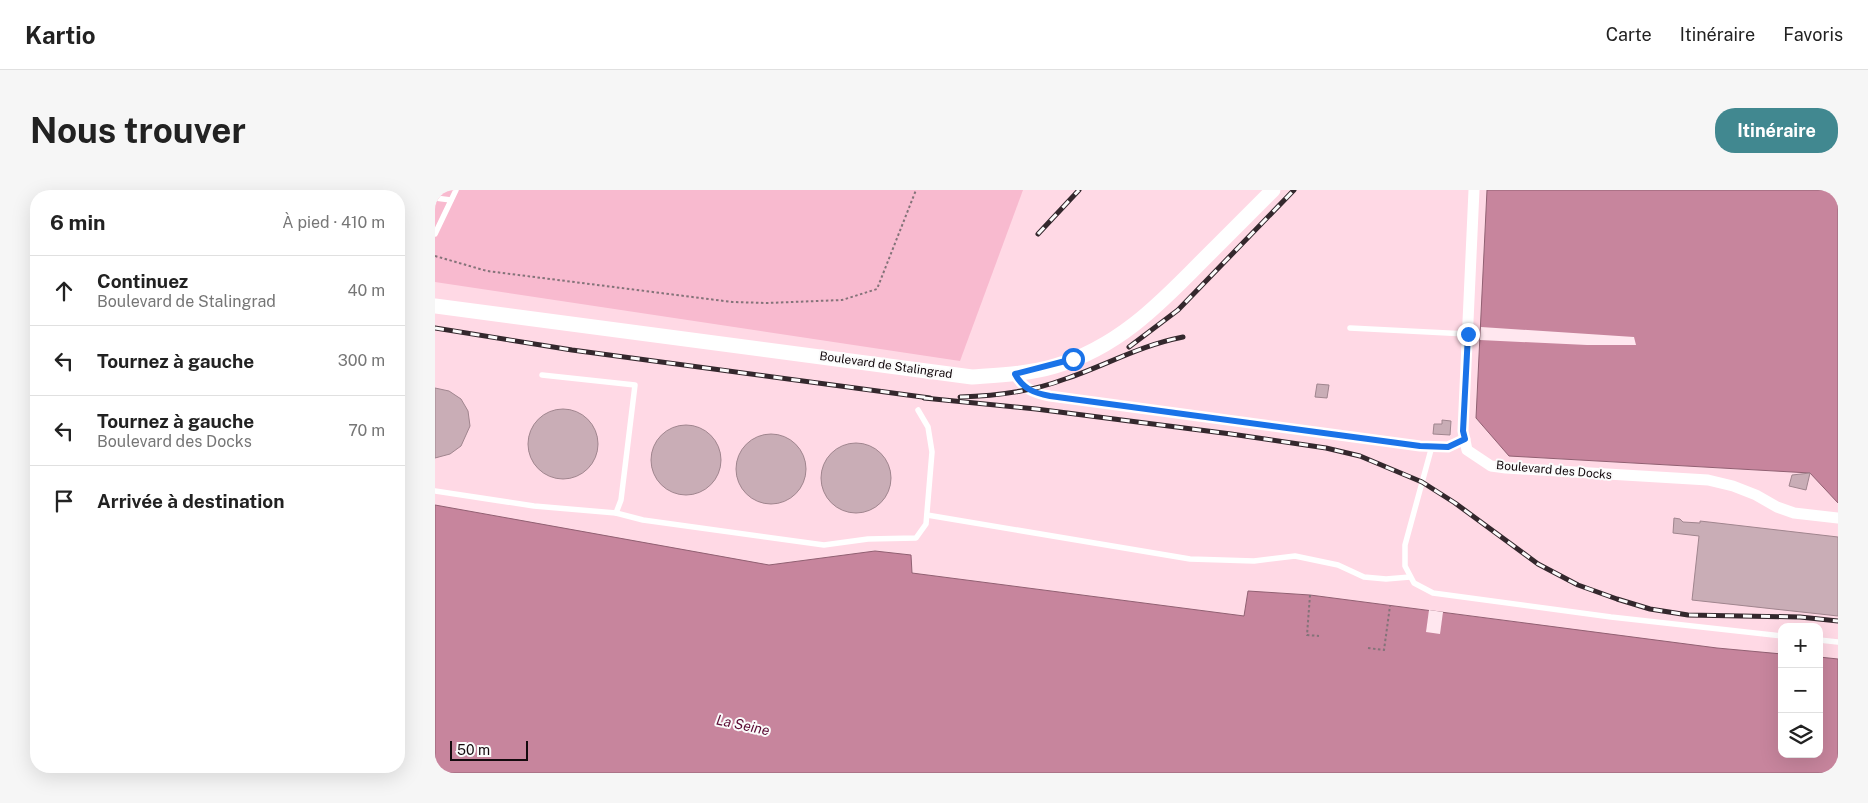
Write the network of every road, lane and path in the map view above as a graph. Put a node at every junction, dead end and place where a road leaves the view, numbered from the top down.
1 (456, 190) edge
2 (916, 190) edge
3 (1273, 190) edge
4 (1474, 190) edge
5 (435, 198) edge
6 (451, 200) junction
7 (435, 234) edge
8 (435, 256) edge
9 (435, 306) edge
10 (1350, 328) dead end
11 (1468, 334) junction
12 (1015, 374) junction
13 (542, 375) dead end
14 (918, 410) dead end
15 (1465, 439) junction
16 (1432, 446) junction
17 (435, 491) edge
18 (616, 513) junction
19 (927, 515) junction
20 (1838, 518) edge
21 (1411, 577) junction
22 (1310, 595) dead end
23 (1390, 606) dead end
24 (1319, 636) dead end
25 (1778, 636) edge
26 (1823, 640) edge
27 (1838, 642) edge
28 (1368, 648) dead end

1 - 6 lane
2 - 8 path
3 - 12 street, Boulevard de Stalingrad
4 - 11 street
5 - 6 lane
6 - 7 lane
9 - 12 street, Boulevard de Stalingrad
10 - 11 lane
11 - 15 street
12 - 16 street
13 - 18 lane
14 - 19 lane
15 - 16 street
15 - 20 street, Boulevard des Docks
16 - 21 lane
17 - 18 lane
18 - 19 lane
19 - 21 lane
21 - 25 lane
22 - 24 path
23 - 28 path
26 - 27 lane

